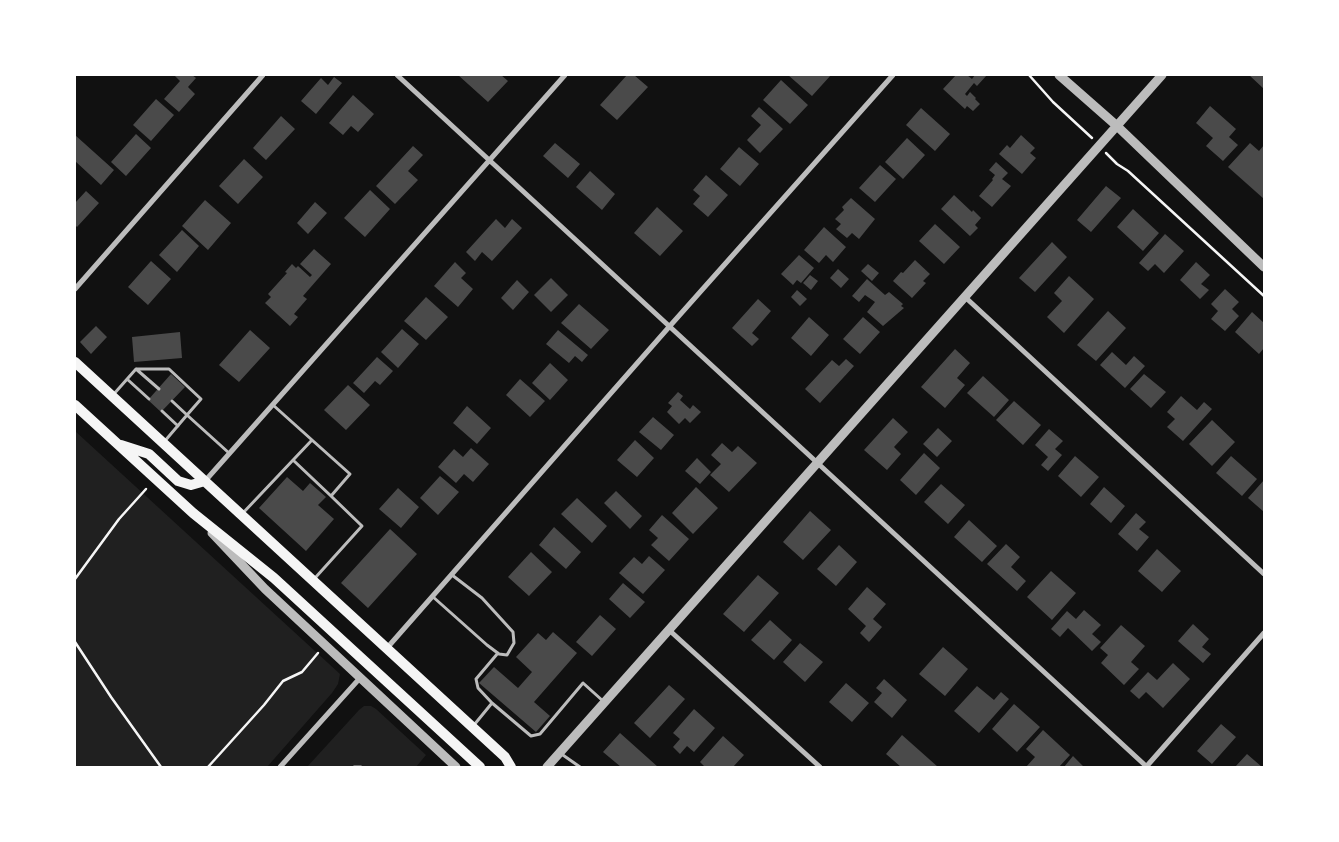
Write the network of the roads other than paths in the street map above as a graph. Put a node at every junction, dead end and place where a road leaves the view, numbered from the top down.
1 (263, 75) edge
2 (397, 75) edge
3 (565, 75) edge
4 (893, 75) edge
5 (1059, 75) edge
6 (1162, 75) edge
7 (1117, 126) junction
8 (489, 160) junction
9 (1264, 267) edge
10 (75, 290) edge
11 (964, 297) junction
12 (668, 327) junction
13 (75, 362) edge
14 (136, 369) junction
15 (127, 379) junction
16 (158, 389) dead end
17 (112, 396) junction
18 (149, 399) dead end
19 (172, 401) dead end
20 (272, 404) junction
21 (75, 405) edge
22 (162, 411) dead end
23 (187, 415) junction
24 (178, 426) junction
25 (312, 440) junction
26 (163, 442) junction
27 (117, 444) junction
28 (229, 453) junction
29 (293, 460) junction
30 (817, 464) junction
31 (205, 481) junction
32 (331, 496) junction
33 (193, 512) junction
34 (241, 514) junction
35 (1264, 574) edge
36 (451, 575) junction
37 (313, 581) junction
38 (432, 596) junction
39 (669, 630) junction
40 (1264, 634) edge
41 (386, 648) junction
42 (498, 653) junction
43 (360, 678) junction
44 (492, 703) junction
45 (604, 703) junction
46 (472, 727) junction
47 (560, 753) junction
48 (280, 767) edge
49 (354, 767) edge
50 (361, 767) edge
51 (456, 767) edge
52 (480, 767) edge
53 (512, 767) edge
54 (547, 767) edge
55 (580, 767) edge
56 (820, 767) edge
57 (1146, 767) edge

1 - 10 street
2 - 8 street
3 - 8 street
4 - 12 street
5 - 7 street
6 - 7 street
7 - 9 street
7 - 11 street
8 - 12 street
8 - 20 street
11 - 30 street
11 - 35 street
12 - 30 street
12 - 36 street
13 - 17 main road
14 - 15 lane
14 - 16 lane
14 - 23 lane
15 - 17 lane
15 - 18 lane
17 - 26 main road
19 - 23 lane
20 - 25 lane
20 - 28 street
21 - 27 main road
22 - 24 lane
23 - 24 lane
23 - 28 lane
24 - 26 lane
25 - 29 lane
25 - 32 lane
26 - 31 main road
27 - 31 main road
27 - 33 main road
28 - 31 street
29 - 32 lane
29 - 34 lane
30 - 39 street
30 - 57 street
31 - 34 main road
32 - 37 lane
33 - 43 street
33 - 52 main road
34 - 37 main road
36 - 38 street
36 - 42 lane
37 - 41 main road
38 - 41 street
38 - 42 lane
39 - 45 street
39 - 56 street
40 - 57 street
41 - 46 main road
42 - 44 lane
43 - 48 street
43 - 51 street
44 - 45 lane
44 - 46 lane
45 - 47 street
46 - 53 main road
47 - 54 street
47 - 55 lane
49 - 50 lane

